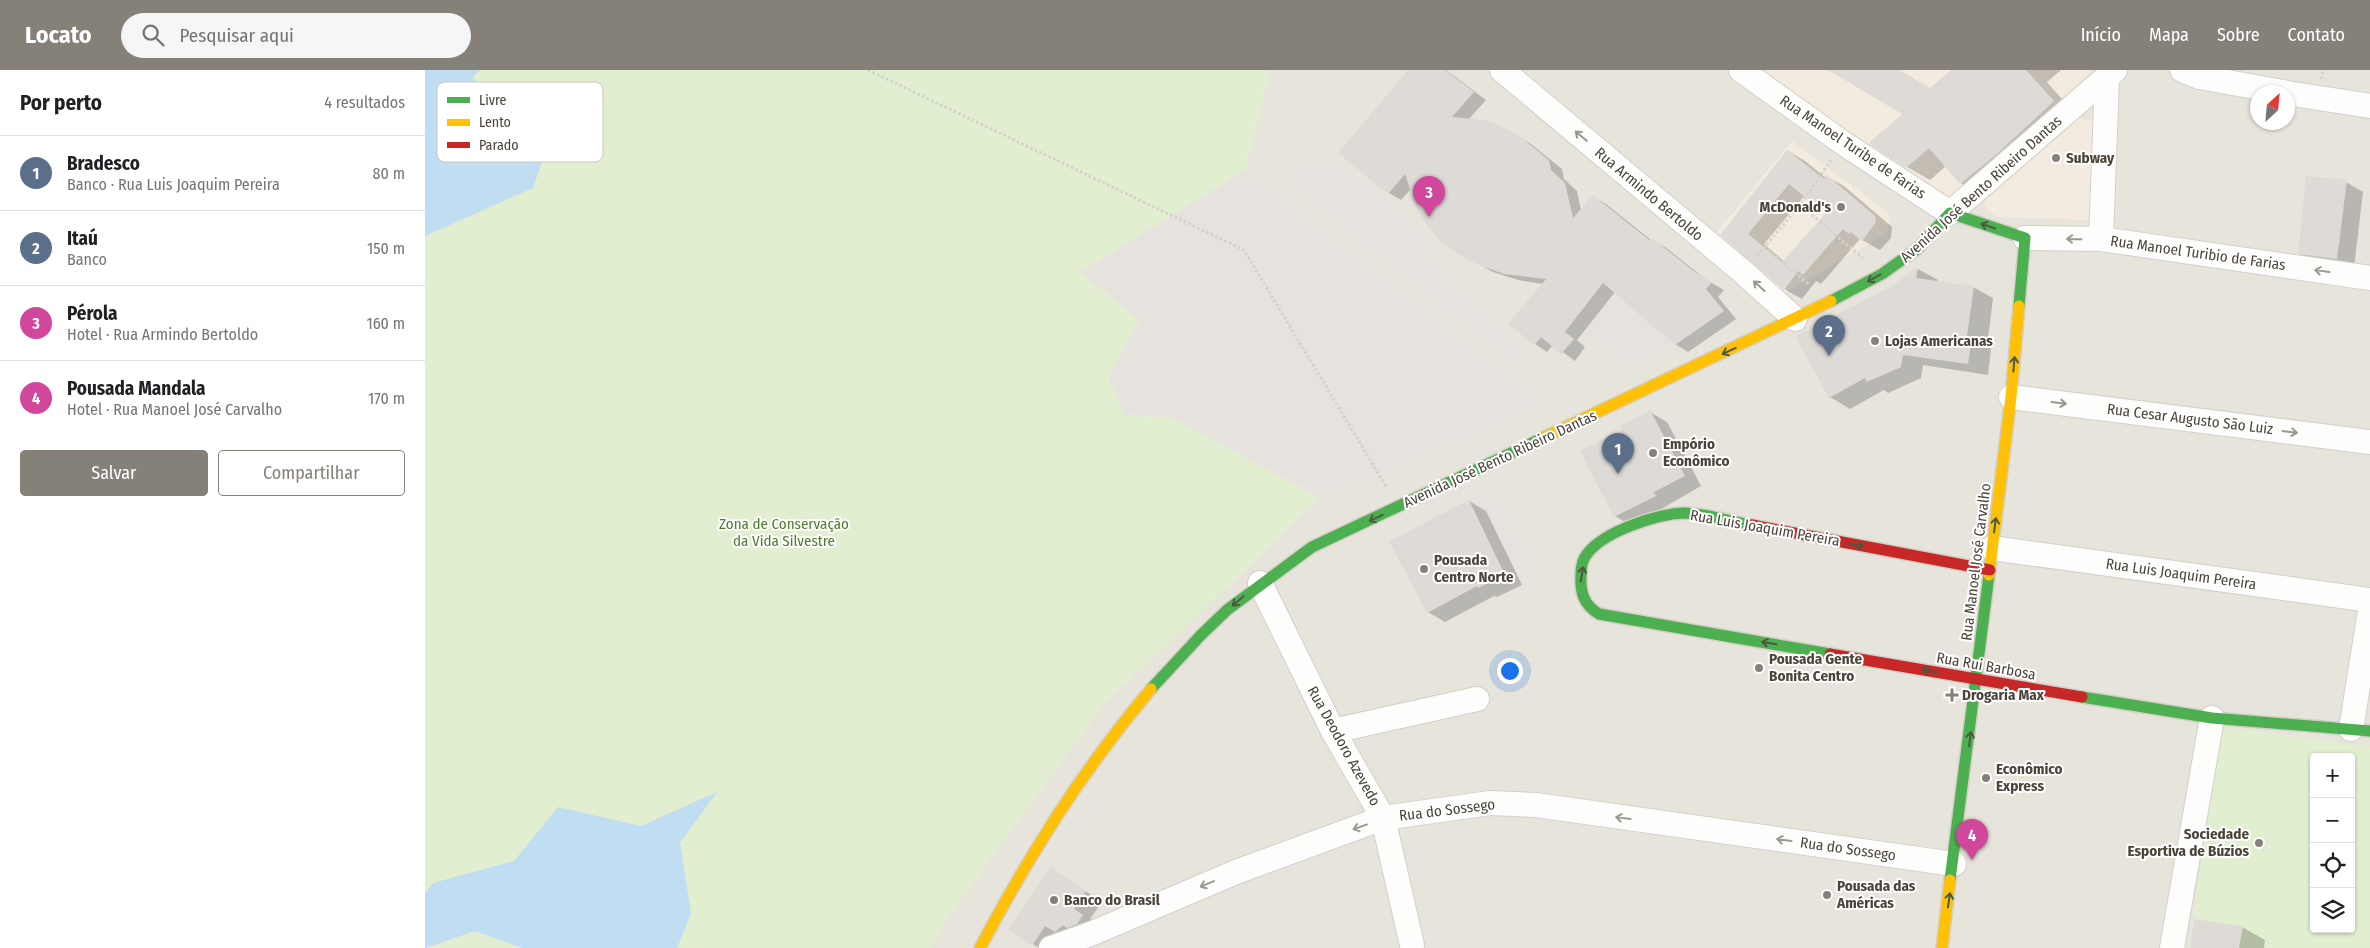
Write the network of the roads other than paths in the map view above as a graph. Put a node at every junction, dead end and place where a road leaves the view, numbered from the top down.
1 (1741, 70) edge
2 (2182, 70) edge
3 (1516, 74) edge
4 (2111, 74) edge
5 (2250, 86) edge
6 (2295, 94) edge
7 (2370, 106) edge
8 (1950, 213) junction
9 (2025, 238) junction
10 (2101, 239) junction
11 (2370, 278) edge
12 (1795, 319) junction
13 (2011, 397) junction
14 (2370, 442) edge
15 (1991, 559) junction
16 (1260, 583) junction
17 (2370, 600) edge
18 (2370, 611) edge
19 (1599, 614) joint
20 (1977, 680) junction
21 (1477, 699) dead end
22 (2212, 718) junction
23 (2361, 730) edge
24 (1333, 731) junction
25 (1383, 818) junction
26 (1954, 864) junction
27 (1412, 945) dead end
28 (980, 948) edge
29 (1051, 948) edge
30 (1942, 948) edge
31 (2172, 948) edge

1 - 8 street, Rua Manoel Turibe de Farias
2 - 5 street
12 -> 3 street, Rua Armindo Bertoldo
4 - 8 street, Avenida José Bento Ribeiro Dantas
4 - 10 street
6 - 7 street
9 -> 8 street, Rua Manoel Turibe de Farias
8 -> 12 street, Avenida José Bento Ribeiro Dantas
10 -> 9 street, Rua Manoel Turibio de Farias
13 -> 9 street, Rua Manoel José Carvalho
11 -> 10 street, Rua Manoel Turibio de Farias
12 -> 16 street, Avenida José Bento Ribeiro Dantas
13 -> 14 street, Rua Cesar Augusto São Luiz
15 -> 13 street, Rua Manoel José Carvalho
15 - 17 street, Rua Luis Joaquim Pereira
19 -> 15 street, Rua Luis Joaquim Pereira
15 - 20 street, Rua Manoel José Carvalho
16 - 24 street, Rua Deodoro Azevedo
16 -> 28 street, Avenida José Bento Ribeiro Dantas
18 - 23 street
20 -> 19 street, Rua Rui Barbosa
20 - 22 street, Rua Rui Barbosa
26 -> 20 street, Rua Manoel José Carvalho
21 - 24 street
22 - 23 street, Rua Rui Barbosa
22 - 31 street
24 - 25 street, Rua Deodoro Azevedo
26 -> 25 street, Rua do Sossego
25 - 27 street, Rua Deodoro Azevedo
25 -> 29 street, Rua do Sossego
30 -> 26 street, Rua Manoel José Carvalho

